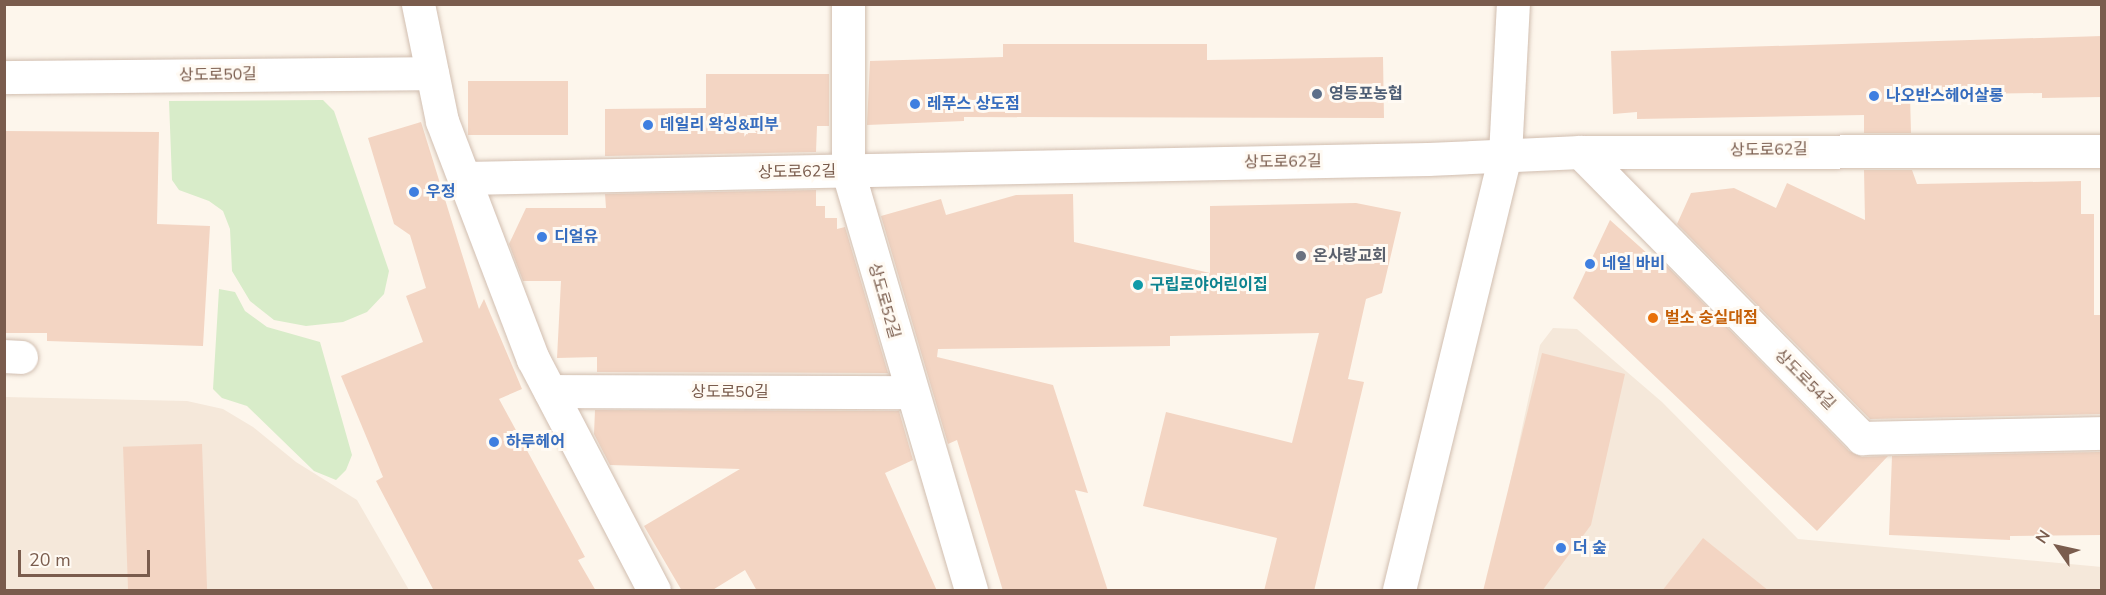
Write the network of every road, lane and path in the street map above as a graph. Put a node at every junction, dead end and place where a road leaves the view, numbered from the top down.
1 (418, 4) edge
2 (848, 4) edge
3 (1513, 4) edge
4 (432, 73) junction
5 (4, 77) edge
6 (2102, 151) edge
7 (1580, 152) junction
8 (1504, 155) junction
9 (848, 172) junction
10 (465, 178) junction
11 (549, 391) junction
12 (910, 392) junction
13 (2102, 433) edge
14 (654, 591) edge
15 (971, 591) edge
16 (1399, 591) edge

1 - 4 street
2 - 9 street, 상도로52길
3 - 8 street
4 - 5 street, 상도로50길
4 - 10 street
6 - 7 street, 상도로62길
7 - 8 street, 상도로62길
7 - 13 street, 상도로54길
8 - 9 street, 상도로62길
8 - 16 street
9 - 10 street, 상도로62길
9 - 12 street, 상도로52길
10 - 11 street
11 - 12 street, 상도로50길
11 - 14 street
12 - 15 street, 상도로52길

